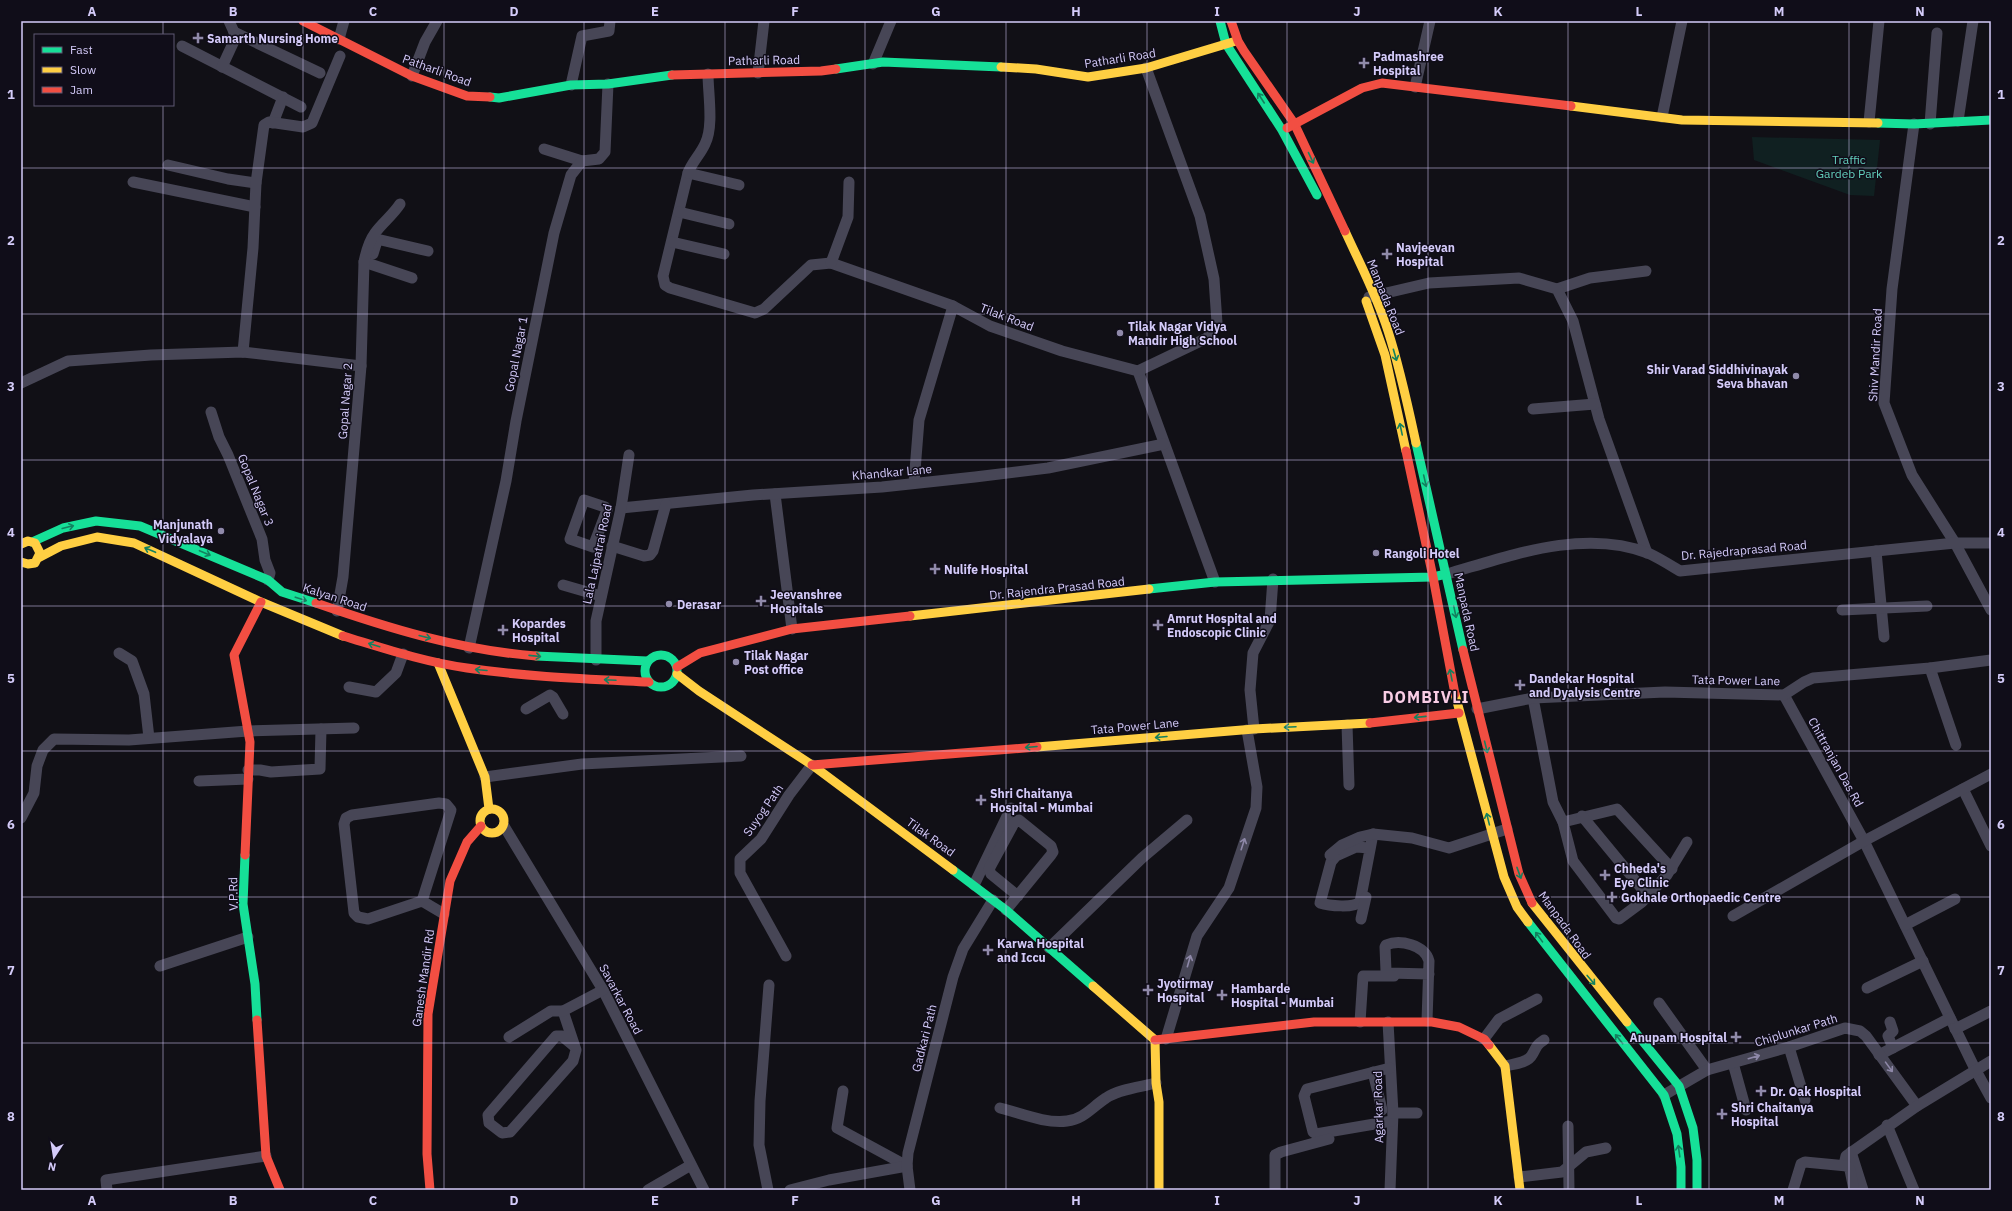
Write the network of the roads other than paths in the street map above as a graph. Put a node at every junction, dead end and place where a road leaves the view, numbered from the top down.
1 (230, 21) edge
2 (303, 21) edge
3 (344, 21) edge
4 (437, 21) edge
5 (610, 21) edge
6 (764, 21) edge
7 (891, 21) edge
8 (1220, 21) edge
9 (1231, 21) edge
10 (1430, 21) edge
11 (1682, 21) edge
12 (1879, 21) edge
13 (1973, 21) edge
14 (234, 32) junction
15 (1937, 33) dead end
16 (339, 39) junction
17 (1238, 41) junction
18 (1226, 44) junction
19 (182, 46) dead end
20 (340, 56) dead end
21 (874, 64) junction
22 (222, 67) junction
23 (1146, 68) junction
24 (320, 73) dead end
25 (758, 73) junction
26 (708, 74) junction
27 (412, 76) junction
28 (608, 84) junction
29 (572, 85) junction
30 (1415, 87) junction
31 (283, 97) junction
32 (301, 107) dead end
33 (1662, 117) junction
34 (1991, 120) edge
35 (1958, 121) junction
36 (1869, 122) junction
37 (273, 123) junction
38 (1294, 123) junction
39 (1914, 124) junction
40 (1930, 124) junction
41 (1282, 130) junction
42 (544, 149) dead end
43 (582, 161) junction
44 (168, 165) dead end
45 (688, 173) junction
46 (133, 182) dead end
47 (849, 182) dead end
48 (256, 183) junction
49 (739, 185) dead end
50 (400, 204) dead end
51 (255, 207) junction
52 (679, 211) junction
53 (726, 221) dead end
54 (672, 242) junction
55 (428, 251) dead end
56 (724, 254) dead end
57 (1345, 254) dead end
58 (368, 263) junction
59 (830, 263) junction
60 (1646, 271) dead end
61 (412, 278) dead end
62 (1557, 290) junction
63 (1367, 295) junction
64 (953, 306) junction
65 (243, 352) junction
66 (361, 366) junction
67 (1138, 371) junction
68 (21, 383) edge
69 (1595, 404) junction
70 (1532, 409) dead end
71 (211, 412) dead end
72 (1164, 444) junction
73 (629, 455) dead end
74 (914, 483) junction
75 (775, 494) junction
76 (666, 504) junction
77 (621, 508) junction
78 (600, 530) dead end
79 (615, 534) junction
80 (32, 542) junction
81 (1955, 543) junction
82 (1991, 543) edge
83 (21, 544) edge
84 (612, 546) junction
85 (1876, 551) junction
86 (1647, 553) junction
87 (40, 557) junction
88 (23, 564) edge
89 (1447, 574) junction
90 (1433, 577) junction
91 (1273, 579) junction
92 (268, 580) junction
93 (1215, 582) junction
94 (563, 586) dead end
95 (601, 596) junction
96 (262, 602) junction
97 (1927, 606) dead end
98 (1882, 608) junction
99 (337, 610) junction
100 (1842, 610) dead end
101 (1991, 610) edge
102 (792, 630) junction
103 (1884, 637) dead end
104 (469, 648) junction
105 (119, 653) dead end
106 (700, 653) junction
107 (403, 654) junction
108 (662, 654) junction
109 (596, 660) junction
110 (1991, 660) edge
111 (647, 661) junction
112 (438, 663) junction
113 (1930, 668) junction
114 (677, 670) junction
115 (552, 676) junction
116 (649, 682) junction
117 (669, 685) junction
118 (348, 687) dead end
119 (699, 690) junction
120 (550, 695) junction
121 (1784, 695) junction
122 (1533, 698) junction
123 (526, 709) dead end
124 (1477, 709) junction
125 (1459, 713) junction
126 (563, 714) dead end
127 (1346, 725) junction
128 (354, 728) dead end
129 (321, 729) junction
130 (1250, 729) junction
131 (248, 731) junction
132 (149, 738) junction
133 (1956, 745) dead end
134 (741, 756) dead end
135 (812, 765) junction
136 (1991, 774) edge
137 (248, 775) junction
138 (485, 777) junction
139 (199, 780) dead end
140 (1349, 786) dead end
141 (1963, 788) junction
142 (1011, 808) dead end
143 (488, 809) junction
144 (1582, 816) junction
145 (21, 818) edge
146 (1187, 820) dead end
147 (1563, 822) junction
148 (481, 826) junction
149 (504, 826) junction
150 (1507, 829) junction
151 (1492, 834) junction
152 (1376, 835) junction
153 (1864, 841) junction
154 (1687, 842) dead end
155 (998, 845) junction
156 (1991, 846) edge
157 (1370, 848) junction
158 (1328, 858) dead end
159 (1672, 869) junction
160 (974, 885) junction
161 (1018, 896) junction
162 (1648, 896) junction
163 (1955, 899) dead end
164 (993, 900) junction
165 (422, 902) junction
166 (1006, 910) junction
167 (444, 914) junction
168 (1733, 916) dead end
169 (1361, 919) dead end
170 (1905, 925) junction
171 (248, 937) junction
172 (1049, 948) junction
173 (786, 956) dead end
174 (1922, 961) junction
175 (160, 966) dead end
176 (1429, 974) dead end
177 (769, 986) dead end
178 (1867, 988) dead end
179 (603, 990) junction
180 (1537, 999) dead end
181 (1659, 1003) dead end
182 (563, 1011) junction
183 (1991, 1011) edge
184 (1950, 1018) junction
185 (1425, 1021) junction
186 (1360, 1022) junction
187 (1388, 1022) junction
188 (1890, 1022) dead end
189 (1955, 1029) junction
190 (509, 1038) dead end
191 (1161, 1039) junction
192 (1484, 1039) junction
193 (1544, 1040) dead end
194 (574, 1046) junction
195 (1789, 1047) junction
196 (1893, 1048) junction
197 (1879, 1055) junction
198 (1991, 1061) edge
199 (1733, 1063) junction
200 (1505, 1066) junction
201 (1390, 1068) junction
202 (1975, 1069) junction
203 (1707, 1070) junction
204 (1373, 1072) junction
205 (1156, 1083) junction
206 (1679, 1086) junction
207 (842, 1091) dead end
208 (1664, 1095) junction
209 (1991, 1098) edge
210 (1805, 1100) dead end
211 (1917, 1106) junction
212 (1000, 1108) dead end
213 (1746, 1110) dead end
214 (1417, 1113) dead end
215 (1390, 1118) junction
216 (1887, 1125) junction
217 (1568, 1126) dead end
218 (1606, 1148) dead end
219 (1852, 1152) junction
220 (266, 1156) junction
221 (691, 1165) junction
222 (1569, 1165) junction
223 (1844, 1165) junction
224 (907, 1166) junction
225 (1519, 1177) junction
226 (107, 1190) edge
227 (280, 1190) edge
228 (430, 1190) edge
229 (648, 1190) edge
230 (704, 1190) edge
231 (768, 1190) edge
232 (790, 1190) edge
233 (910, 1190) edge
234 (1159, 1190) edge
235 (1274, 1190) edge
236 (1390, 1190) edge
237 (1520, 1190) edge
238 (1569, 1190) edge
239 (1681, 1190) edge
240 (1697, 1190) edge
241 (1793, 1190) edge
242 (1854, 1190) edge
243 (1863, 1190) edge
244 (1914, 1190) edge

1 - 14 street
2 - 16 street, Patharli Road
3 - 16 street
4 - 27 street
5 - 29 street
6 - 25 street
7 - 21 street
8 - 18 street
9 - 17 street, Manpada Road
10 - 30 street
11 - 33 street
12 - 36 street
13 - 35 street
14 - 22 street
14 - 24 street
15 - 40 street
16 - 27 street, Patharli Road
17 - 18 street, Patharli Road
17 - 38 street, Manpada Road
18 - 23 street, Patharli Road
41 -> 18 street
19 - 22 street
20 - 37 street
21 - 23 street, Patharli Road
21 - 25 street, Patharli Road
22 - 31 street
23 - 67 street
25 - 26 street, Patharli Road
26 - 28 street, Patharli Road
26 - 45 street
27 - 29 street, Patharli Road
28 - 29 street, Patharli Road
28 - 43 street
30 - 33 street
30 - 38 street
31 - 32 street
31 - 37 street
33 - 36 street
34 - 35 street
35 - 40 street
36 - 39 street
37 - 48 street
38 - 41 street
38 -> 63 street, Manpada Road
39 - 40 street
39 - 81 street, Shiv Mandir Road
41 - 57 street
42 - 43 street
43 - 104 street, Gopal Nagar 1
44 - 48 street
45 - 49 street
45 - 52 street
46 - 51 street
47 - 59 street
48 - 51 street
50 - 58 street, Gopal Nagar 2
51 - 65 street
52 - 53 street
52 - 54 street
54 - 56 street
54 - 59 street, Tilak Road
55 - 58 street
58 - 61 street
58 - 66 street, Gopal Nagar 2
59 - 64 street, Tilak Road
60 - 62 street
62 - 63 street
62 - 69 street
63 -> 89 street, Manpada Road
90 -> 63 street, Manpada Road
64 - 67 street, Tilak Road
64 - 74 street
65 - 66 street
65 - 68 street
66 - 99 street, Gopal Nagar 2
67 - 72 street
69 - 70 street
69 - 86 street
71 - 92 street, Gopal Nagar 3
72 - 74 street, Khandkar Lane
72 - 93 street
73 - 77 street, Lala Lajpatrai Road
74 - 75 street, Khandkar Lane
75 - 76 street, Khandkar Lane
75 - 102 street
76 - 77 street, Khandkar Lane
76 - 84 street
77 - 79 street, Lala Lajpatrai Road
78 - 79 street
79 - 84 street, Lala Lajpatrai Road
80 - 83 street, Kalyan Road
80 - 87 street
80 -> 92 street, Kalyan Road
81 - 82 street, Dr. Rajedraprasad Road
81 - 85 street, Dr. Rajedraprasad Road
81 - 101 street, Shiv Mandir Road
84 - 95 street, Lala Lajpatrai Road
85 - 86 street, Dr. Rajedraprasad Road
85 - 98 street
86 - 89 street, Dr. Rajedraprasad Road
87 - 88 street
96 -> 87 street
89 - 90 street, Dr. Rajendra Prasad Road
89 -> 124 street, Manpada Road
90 - 91 street, Dr. Rajendra Prasad Road
125 -> 90 street, Manpada Road
91 - 93 street, Dr. Rajendra Prasad Road
91 - 130 street
92 -> 99 street, Kalyan Road
93 - 102 street, Dr. Rajendra Prasad Road
94 - 95 street
95 - 109 street, Lala Lajpatrai Road
107 -> 96 street
96 - 131 street, V.P.Rd
97 - 98 street
98 - 100 street
98 - 103 street
99 -> 104 street, Kalyan Road
102 - 106 street, Dr. Rajendra Prasad Road
104 -> 109 street, Kalyan Road
105 - 132 street
106 - 108 street
106 - 114 street, Dr. Rajendra Prasad Road
107 - 112 street
107 - 118 street
108 - 111 street
108 - 114 street
109 - 111 street, Kalyan Road
110 - 113 street, Tata Power Lane
111 - 116 street
115 -> 112 street
112 - 138 street
113 - 121 street, Tata Power Lane
113 - 133 street
114 - 117 street
114 - 119 street, Tilak Road
116 -> 115 street
115 - 120 street
116 - 117 street
117 - 119 street
119 - 135 street, Tilak Road
120 - 123 street
120 - 126 street
121 - 122 street, Tata Power Lane
121 - 153 street, Chittranjan Das Rd
122 - 124 street, Tata Power Lane
122 - 147 street
124 -> 150 street, Manpada Road
125 -> 127 street, Tata Power Lane
151 -> 125 street, Manpada Road
127 -> 130 street, Tata Power Lane
127 - 140 street
128 - 129 street
129 - 131 street
129 - 137 street
130 -> 135 street, Tata Power Lane
191 -> 130 street
131 - 132 street
131 - 137 street, V.P.Rd
132 - 145 street
134 - 138 street
135 - 160 street, Tilak Road
135 - 173 street, Suyog Path
136 - 141 street
137 - 139 street
137 - 171 street, V.P.Rd
138 - 143 street
141 - 153 street
141 - 156 street
142 - 155 street
143 - 148 street
143 - 149 street
144 - 147 street
144 - 159 street
144 - 162 street
146 - 172 street
147 - 162 street
148 - 149 street
148 - 167 street, Ganesh Mandir Rd
149 - 179 street, Savarkar Road
150 - 151 street
150 -> 206 street, Manpada Road
151 - 152 street
208 -> 151 street, Manpada Road
152 - 157 street
152 - 158 street
152 - 169 street
153 - 168 street
153 - 170 street, Chittranjan Das Rd
154 - 159 street
155 - 160 street
155 - 161 street
155 - 161 street
157 - 157 street
159 - 162 street
160 - 164 street, Tilak Road
161 - 166 street
163 - 170 street
164 - 166 street, Tilak Road
164 - 224 street, Gadkari Path
165 - 165 street
165 - 167 street
166 - 172 street, Tilak Road
167 - 228 street, Ganesh Mandir Rd
170 - 174 street, Chittranjan Das Rd
171 - 175 street
171 - 220 street, V.P.Rd
172 - 191 street, Tilak Road
174 - 178 street
174 - 184 street, Chittranjan Das Rd
176 - 185 street
177 - 231 street
179 - 182 street
179 - 221 street, Savarkar Road
180 - 192 street
181 - 203 street
182 - 190 street
182 - 194 street
183 - 189 street
184 - 189 street, Chittranjan Das Rd
184 - 196 street
185 - 186 street
185 - 187 street
185 - 192 street
186 - 187 street
186 - 191 street
187 - 201 street, Agarkar Road
188 - 196 street
189 - 202 street, Chittranjan Das Rd
191 - 205 street
192 - 200 street
193 - 200 street
194 - 194 street
195 - 197 street, Chiplunkar Path
199 -> 195 street, Chiplunkar Path
195 - 210 street
196 - 197 street
197 -> 211 street, Chiplunkar Path
198 - 202 street
199 - 203 street, Chiplunkar Path
199 - 213 street
200 - 225 street
201 - 204 street
201 - 215 street, Agarkar Road
202 - 209 street, Chittranjan Das Rd
202 - 211 street
203 - 206 street, Chiplunkar Path
204 - 215 street
204 - 215 street
205 - 212 street
205 - 234 street
206 - 208 street, Chiplunkar Path
206 - 240 street, Manpada Road
207 - 224 street
239 -> 208 street, Manpada Road
211 - 216 street
214 - 215 street
215 - 235 street
215 - 236 street, Agarkar Road
216 - 219 street
216 - 244 street
217 - 222 street
218 - 222 street
219 - 223 street
219 - 243 street
220 - 226 street
220 - 227 street, V.P.Rd
221 - 229 street
221 - 230 street, Savarkar Road
222 - 225 street
222 - 238 street
223 - 241 street
223 - 242 street
224 - 232 street
224 - 233 street, Gadkari Path
225 - 237 street

